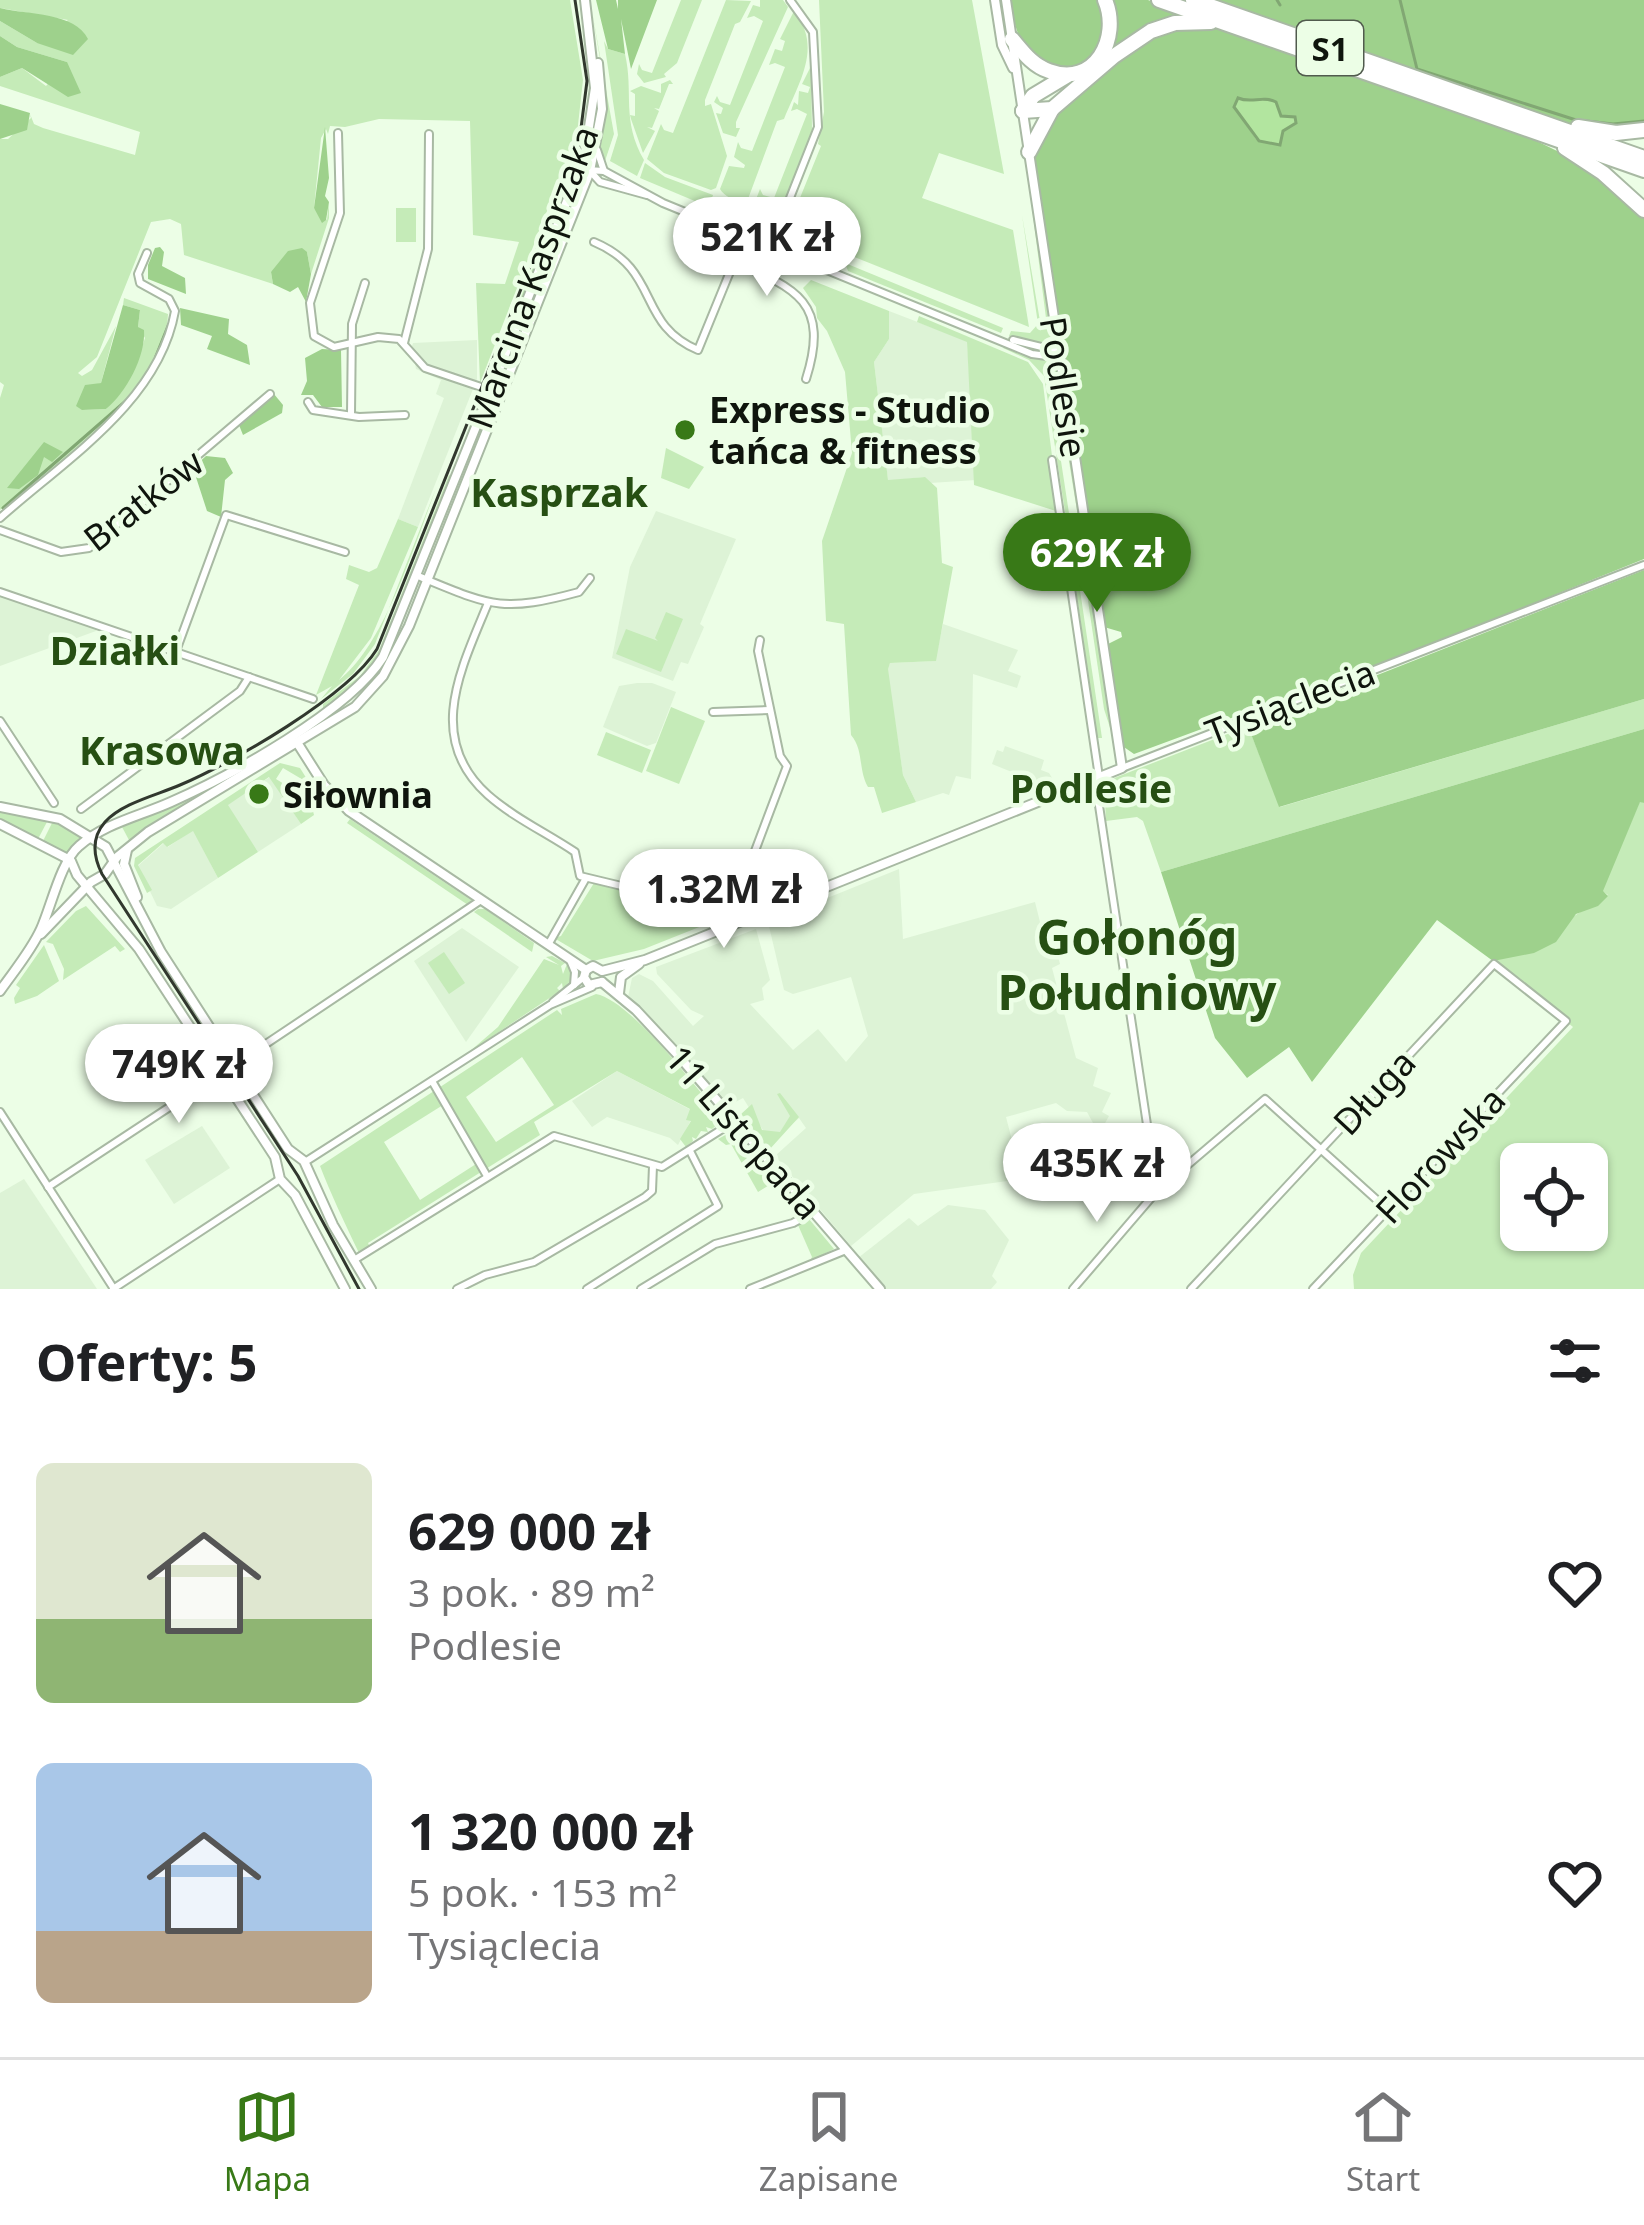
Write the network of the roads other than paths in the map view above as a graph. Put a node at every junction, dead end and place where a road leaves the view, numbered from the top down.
1 (585, 0) edge
2 (790, 0) edge
3 (995, 0) edge
4 (1006, 0) edge
5 (1105, 0) edge
6 (1160, 0) edge
7 (1193, 0) edge
8 (1222, 22) junction
9 (592, 39) junction
10 (1012, 39) junction
11 (1069, 75) junction
12 (1018, 77) junction
13 (1052, 109) junction
14 (1023, 111) junction
15 (1530, 117) junction
16 (1644, 130) edge
17 (338, 133) dead end
18 (428, 134) dead end
19 (1545, 136) junction
20 (596, 150) junction
21 (1029, 152) junction
22 (1644, 158) edge
23 (585, 169) junction
24 (1644, 170) edge
25 (604, 171) junction
26 (600, 182) junction
27 (583, 191) junction
28 (651, 196) junction
29 (1644, 210) edge
30 (745, 236) junction
31 (594, 242) dead end
32 (772, 246) junction
33 (147, 253) dead end
34 (734, 262) junction
35 (365, 283) dead end
36 (404, 343) junction
37 (351, 344) junction
38 (1059, 351) junction
39 (806, 379) dead end
40 (490, 390) junction
41 (502, 393) junction
42 (270, 394) dead end
43 (308, 402) dead end
44 (352, 414) junction
45 (405, 416) dead end
46 (1052, 460) dead end
47 (0, 518) edge
48 (0, 530) edge
49 (345, 552) dead end
50 (1090, 562) junction
51 (1644, 565) edge
52 (1068, 566) junction
53 (423, 578) junction
54 (590, 578) dead end
55 (0, 592) edge
56 (488, 604) junction
57 (760, 640) dead end
58 (176, 651) junction
59 (249, 677) junction
60 (313, 699) dead end
61 (770, 710) junction
62 (713, 712) dead end
63 (0, 721) edge
64 (295, 738) junction
65 (1122, 768) junction
66 (1097, 778) junction
67 (54, 803) dead end
68 (0, 807) edge
69 (81, 809) dead end
70 (0, 824) edge
71 (92, 837) junction
72 (127, 849) junction
73 (51, 850) junction
74 (70, 860) junction
75 (112, 864) junction
76 (586, 878) junction
77 (744, 880) junction
78 (58, 883) junction
79 (88, 886) junction
80 (481, 900) junction
81 (75, 901) junction
82 (104, 905) junction
83 (139, 905) junction
84 (766, 911) junction
85 (36, 940) junction
86 (548, 945) junction
87 (570, 958) junction
88 (645, 960) junction
89 (602, 970) junction
90 (585, 974) junction
91 (597, 984) junction
92 (574, 985) junction
93 (0, 991) edge
94 (619, 994) junction
95 (550, 1005) junction
96 (1566, 1021) joint
97 (230, 1058) junction
98 (432, 1081) junction
99 (230, 1088) junction
100 (0, 1112) edge
101 (735, 1120) junction
102 (1322, 1148) junction
103 (690, 1151) junction
104 (294, 1154) junction
105 (304, 1162) junction
106 (278, 1164) junction
107 (653, 1166) junction
108 (308, 1174) junction
109 (487, 1176) junction
110 (284, 1182) junction
111 (48, 1187) junction
112 (1157, 1191) junction
113 (1388, 1210) junction
114 (813, 1212) junction
115 (846, 1250) junction
116 (353, 1261) junction
117 (657, 1279) junction
118 (114, 1289) edge
119 (345, 1289) edge
120 (370, 1289) edge
121 (457, 1289) edge
122 (587, 1289) edge
123 (641, 1289) edge
124 (662, 1289) edge
125 (749, 1289) edge
126 (880, 1289) edge
127 (1073, 1289) edge
128 (1191, 1289) edge
129 (1313, 1289) edge

1 - 9 street, Marcina Kasprzaka
2 - 32 street
3 - 12 street, Podlesie
4 - 10 street, Podlesie
5 - 11 highway
6 - 8 highway, S1
7 - 15 highway, S1
8 - 13 highway
8 - 19 highway, S1
9 - 20 street, Marcina Kasprzaka
9 - 23 street, Marcina Kasprzaka
10 - 11 highway
10 - 12 street, Podlesie
11 - 14 highway
12 - 14 street, Podlesie
13 - 14 highway
13 - 21 highway
14 - 21 street, Podlesie
15 - 16 highway
15 - 22 highway, S1
17 - 37 street
18 - 36 street
19 - 24 highway, S1
19 - 29 highway
20 - 23 street, Marcina Kasprzaka
20 - 25 street
21 - 38 street, Podlesie
23 - 25 street
23 - 26 street
23 - 27 street, Marcina Kasprzaka
23 - 40 street, Marcina Kasprzaka
25 - 28 street
26 - 27 street
26 - 28 street
27 - 41 street, Marcina Kasprzaka
28 - 30 street
30 - 32 street
30 - 34 street
31 - 34 street
32 - 38 street
33 - 47 street
34 - 39 street
35 - 37 street
36 - 37 street
36 - 40 street
37 - 44 street
38 - 50 street, Podlesie
40 - 41 street
40 - 53 street, Marcina Kasprzaka
41 - 53 street, Marcina Kasprzaka
42 - 48 street, Bratków
43 - 44 street
44 - 45 street
46 - 52 street
49 - 58 street
50 - 52 street
50 - 65 street, Podlesie
51 - 65 street, Tysiąclecia
52 - 66 street
53 - 56 street
53 - 64 street, Marcina Kasprzaka
54 - 56 street
55 - 58 street
56 - 76 street
57 - 61 street
58 - 59 street
59 - 60 street
59 - 69 street
61 - 62 street
61 - 77 street
63 - 67 street
64 - 71 street, Marcina Kasprzaka
64 - 72 street, Marcina Kasprzaka
64 - 80 street, 11 Listopada
65 - 66 street, Tysiąclecia
66 - 84 street, Tysiąclecia
66 - 112 street
68 - 71 street
70 - 73 street
71 - 74 street
71 - 75 street
72 - 75 street, Marcina Kasprzaka
72 - 83 street
73 - 74 street
73 - 78 street
74 - 78 street
74 - 79 street
75 - 79 street, Marcina Kasprzaka
75 - 83 street
76 - 77 street
76 - 86 street
77 - 84 street
78 - 85 street
79 - 81 street, Marcina Kasprzaka
79 - 82 street
80 - 86 street, 11 Listopada
80 - 97 street
81 - 82 street
81 - 85 street, Marcina Kasprzaka
82 - 99 street
83 - 97 street
84 - 88 street, Tysiąclecia
85 - 93 street
86 - 87 street, 11 Listopada
87 - 90 street, 11 Listopada
87 - 92 street
88 - 89 street, Tysiąclecia
88 - 94 street
89 - 90 street, Tysiąclecia
89 - 91 street
90 - 91 street, 11 Listopada
90 - 92 street
91 - 94 street, 11 Listopada
91 - 95 street
92 - 95 street
94 - 101 street, 11 Listopada
95 - 98 street
96 - 102 street, Długa
96 - 113 street, Florowska
97 - 104 street
98 - 105 street
98 - 109 street
99 - 106 street
99 - 111 street
100 - 111 street
101 - 103 street
101 - 114 street, 11 Listopada
102 - 112 street
102 - 113 street
102 - 128 street, Długa
103 - 107 street
103 - 122 street
104 - 105 street
104 - 106 street
105 - 108 street
106 - 110 street
107 - 109 street
107 - 121 street
108 - 110 street
108 - 116 street
109 - 116 street
110 - 118 street
110 - 119 street
111 - 118 street
112 - 127 street
113 - 129 street, Florowska
114 - 115 street, 11 Listopada
114 - 117 street
115 - 125 street
115 - 126 street, 11 Listopada
116 - 120 street
117 - 123 street
117 - 124 street

